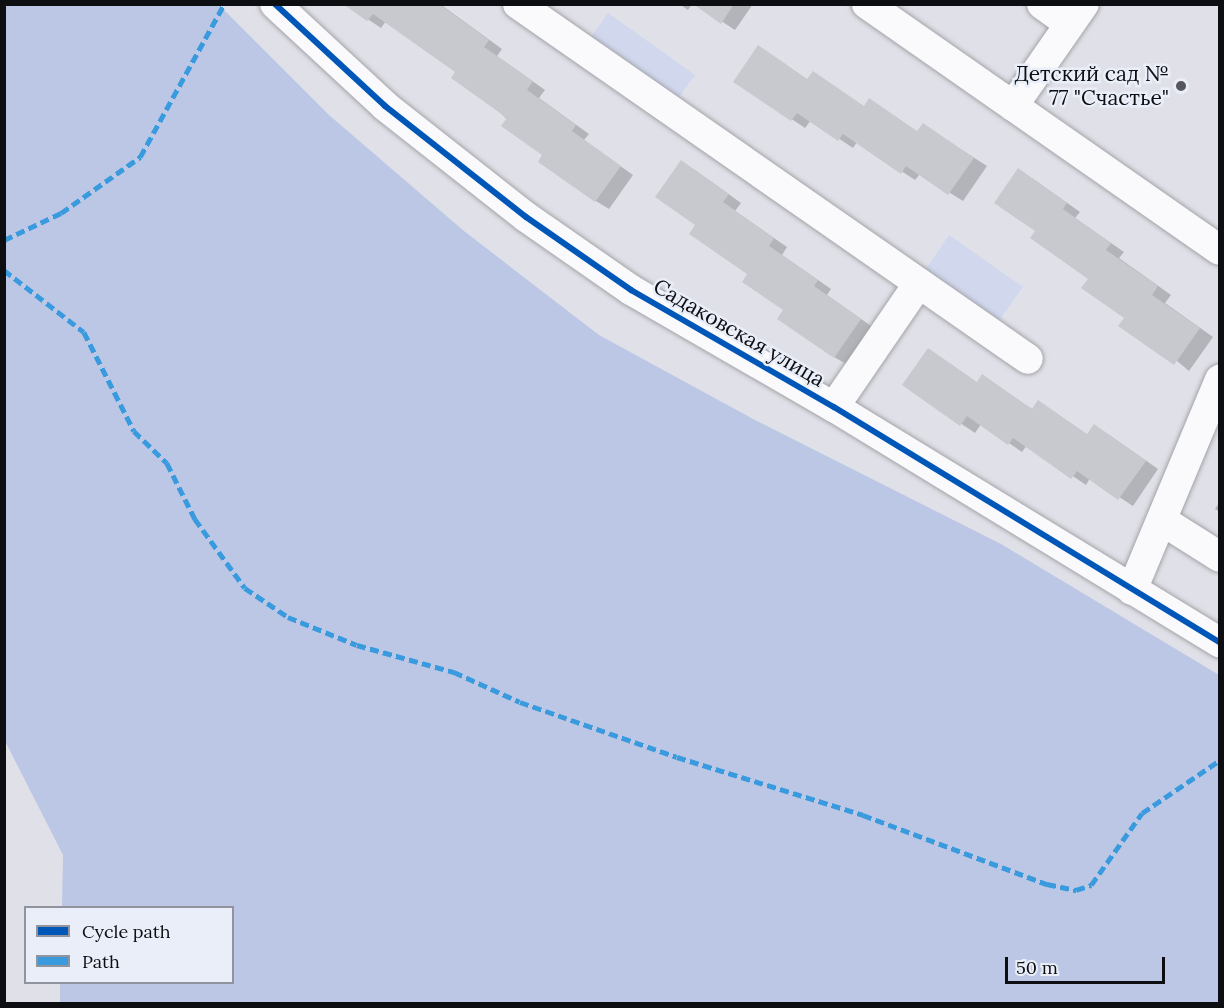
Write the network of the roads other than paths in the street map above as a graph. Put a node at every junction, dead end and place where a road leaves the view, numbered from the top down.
1 (275, 4) edge
2 (518, 4) edge
3 (1042, 4) edge
4 (871, 6) edge
5 (1077, 14) edge
6 (1013, 106) junction
7 (1220, 250) edge
8 (919, 283) junction
9 (1028, 359) dead end
10 (1220, 380) edge
11 (834, 407) junction
12 (1162, 521) junction
13 (1220, 557) edge
14 (1132, 590) junction
15 (1220, 643) edge

1 - 11 street, Садаковская улица
2 - 8 street
3 - 5 street
4 - 6 street
5 - 6 street
6 - 7 street
8 - 9 street
8 - 11 street
10 - 12 street
11 - 14 street, Садаковская улица
12 - 13 street
12 - 14 street
14 - 15 street, Садаковская улица

